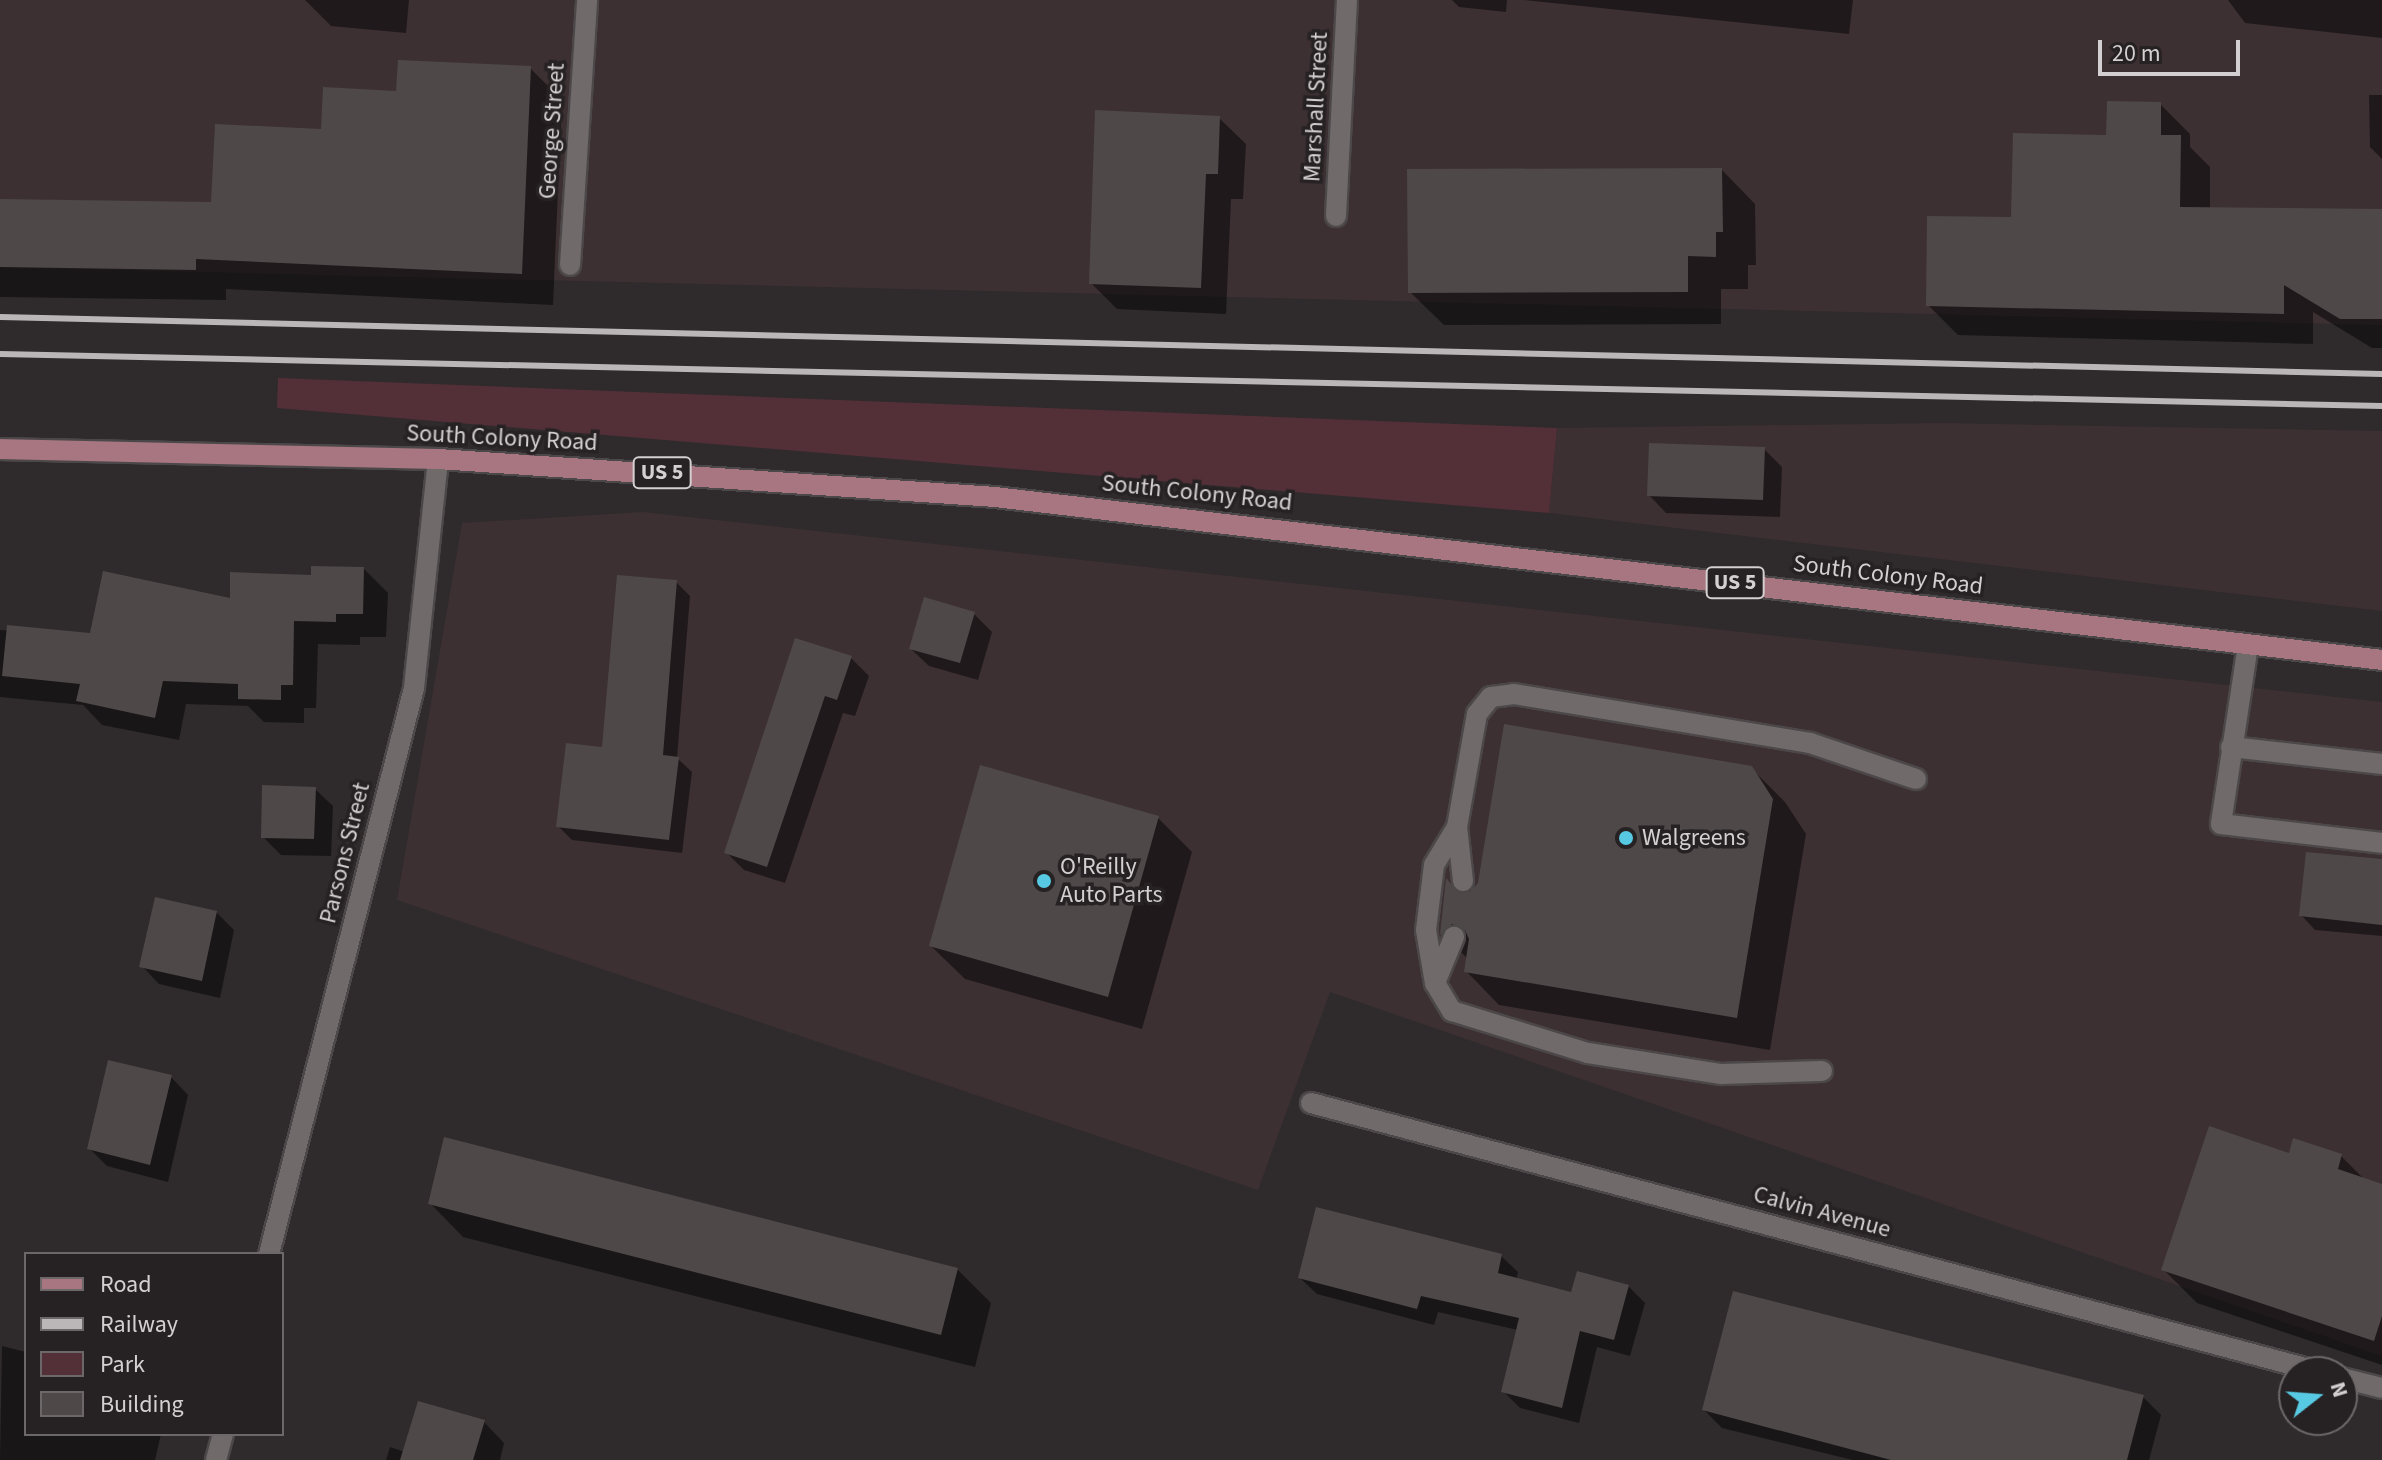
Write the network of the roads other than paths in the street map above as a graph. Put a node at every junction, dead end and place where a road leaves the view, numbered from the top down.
1 (587, 0) edge
2 (1347, 0) edge
3 (1336, 216) dead end
4 (570, 265) dead end
5 (0, 449) edge
6 (438, 459) junction
7 (2248, 645) junction
8 (2382, 660) edge
9 (2231, 747) junction
10 (2382, 764) edge
11 (1916, 779) dead end
12 (1457, 827) junction
13 (2382, 843) edge
14 (1463, 881) dead end
15 (1454, 937) dead end
16 (1435, 983) junction
17 (1822, 1071) dead end
18 (1311, 1103) dead end
19 (270, 1252) edge
20 (2278, 1361) edge
21 (2358, 1382) edge
22 (2382, 1388) edge
23 (222, 1436) edge
24 (216, 1460) edge

1 - 4 street, George Street
2 - 3 street, Marshall Street
5 - 6 main road, South Colony Road / US 5
6 - 7 main road, South Colony Road / US 5
6 - 19 street, Parsons Street
7 - 8 main road, South Colony Road / US 5
7 - 9 street
9 - 10 street
9 - 13 street
11 - 12 street
12 - 14 street
12 - 16 street
15 - 16 street
16 - 17 street
18 - 20 street, Calvin Avenue
21 - 22 street
23 - 24 street

